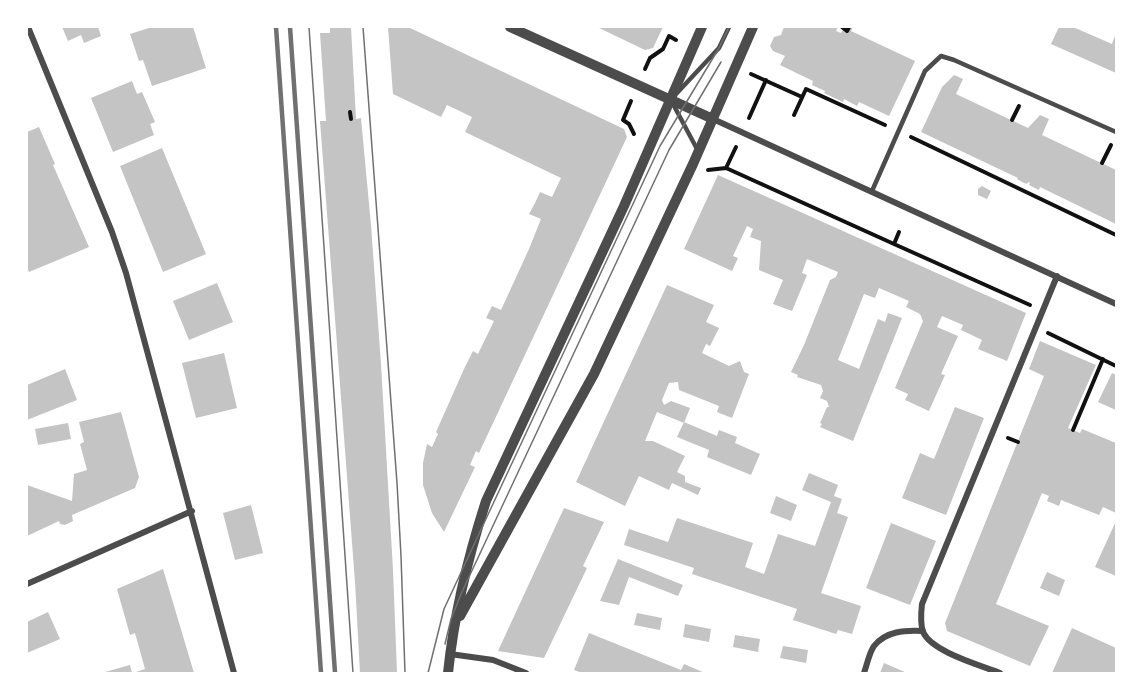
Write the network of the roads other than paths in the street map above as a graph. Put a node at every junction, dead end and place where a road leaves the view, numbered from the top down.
1 (28, 27) edge
2 (510, 27) edge
3 (702, 27) edge
4 (729, 27) edge
5 (753, 27) edge
6 (671, 100) junction
7 (713, 119) junction
8 (1116, 132) edge
9 (698, 152) junction
10 (872, 191) junction
11 (1057, 276) junction
12 (1116, 304) edge
13 (192, 511) junction
14 (27, 584) edge
15 (454, 627) junction
16 (923, 631) junction
17 (450, 654) junction
18 (234, 673) edge
19 (448, 673) edge
20 (526, 673) edge
21 (864, 673) edge
22 (1000, 673) edge

1 - 13 street
2 - 6 street
3 - 6 street
4 - 6 lane
5 - 7 street
6 - 7 street
6 - 9 lane
6 - 15 street
7 - 9 street
7 - 10 street
8 - 10 lane
9 - 15 street
10 - 11 street
11 - 12 street
11 - 16 street
13 - 14 street
13 - 18 street
15 - 17 street
16 - 21 street
16 - 22 street
17 - 19 street
17 - 20 street

